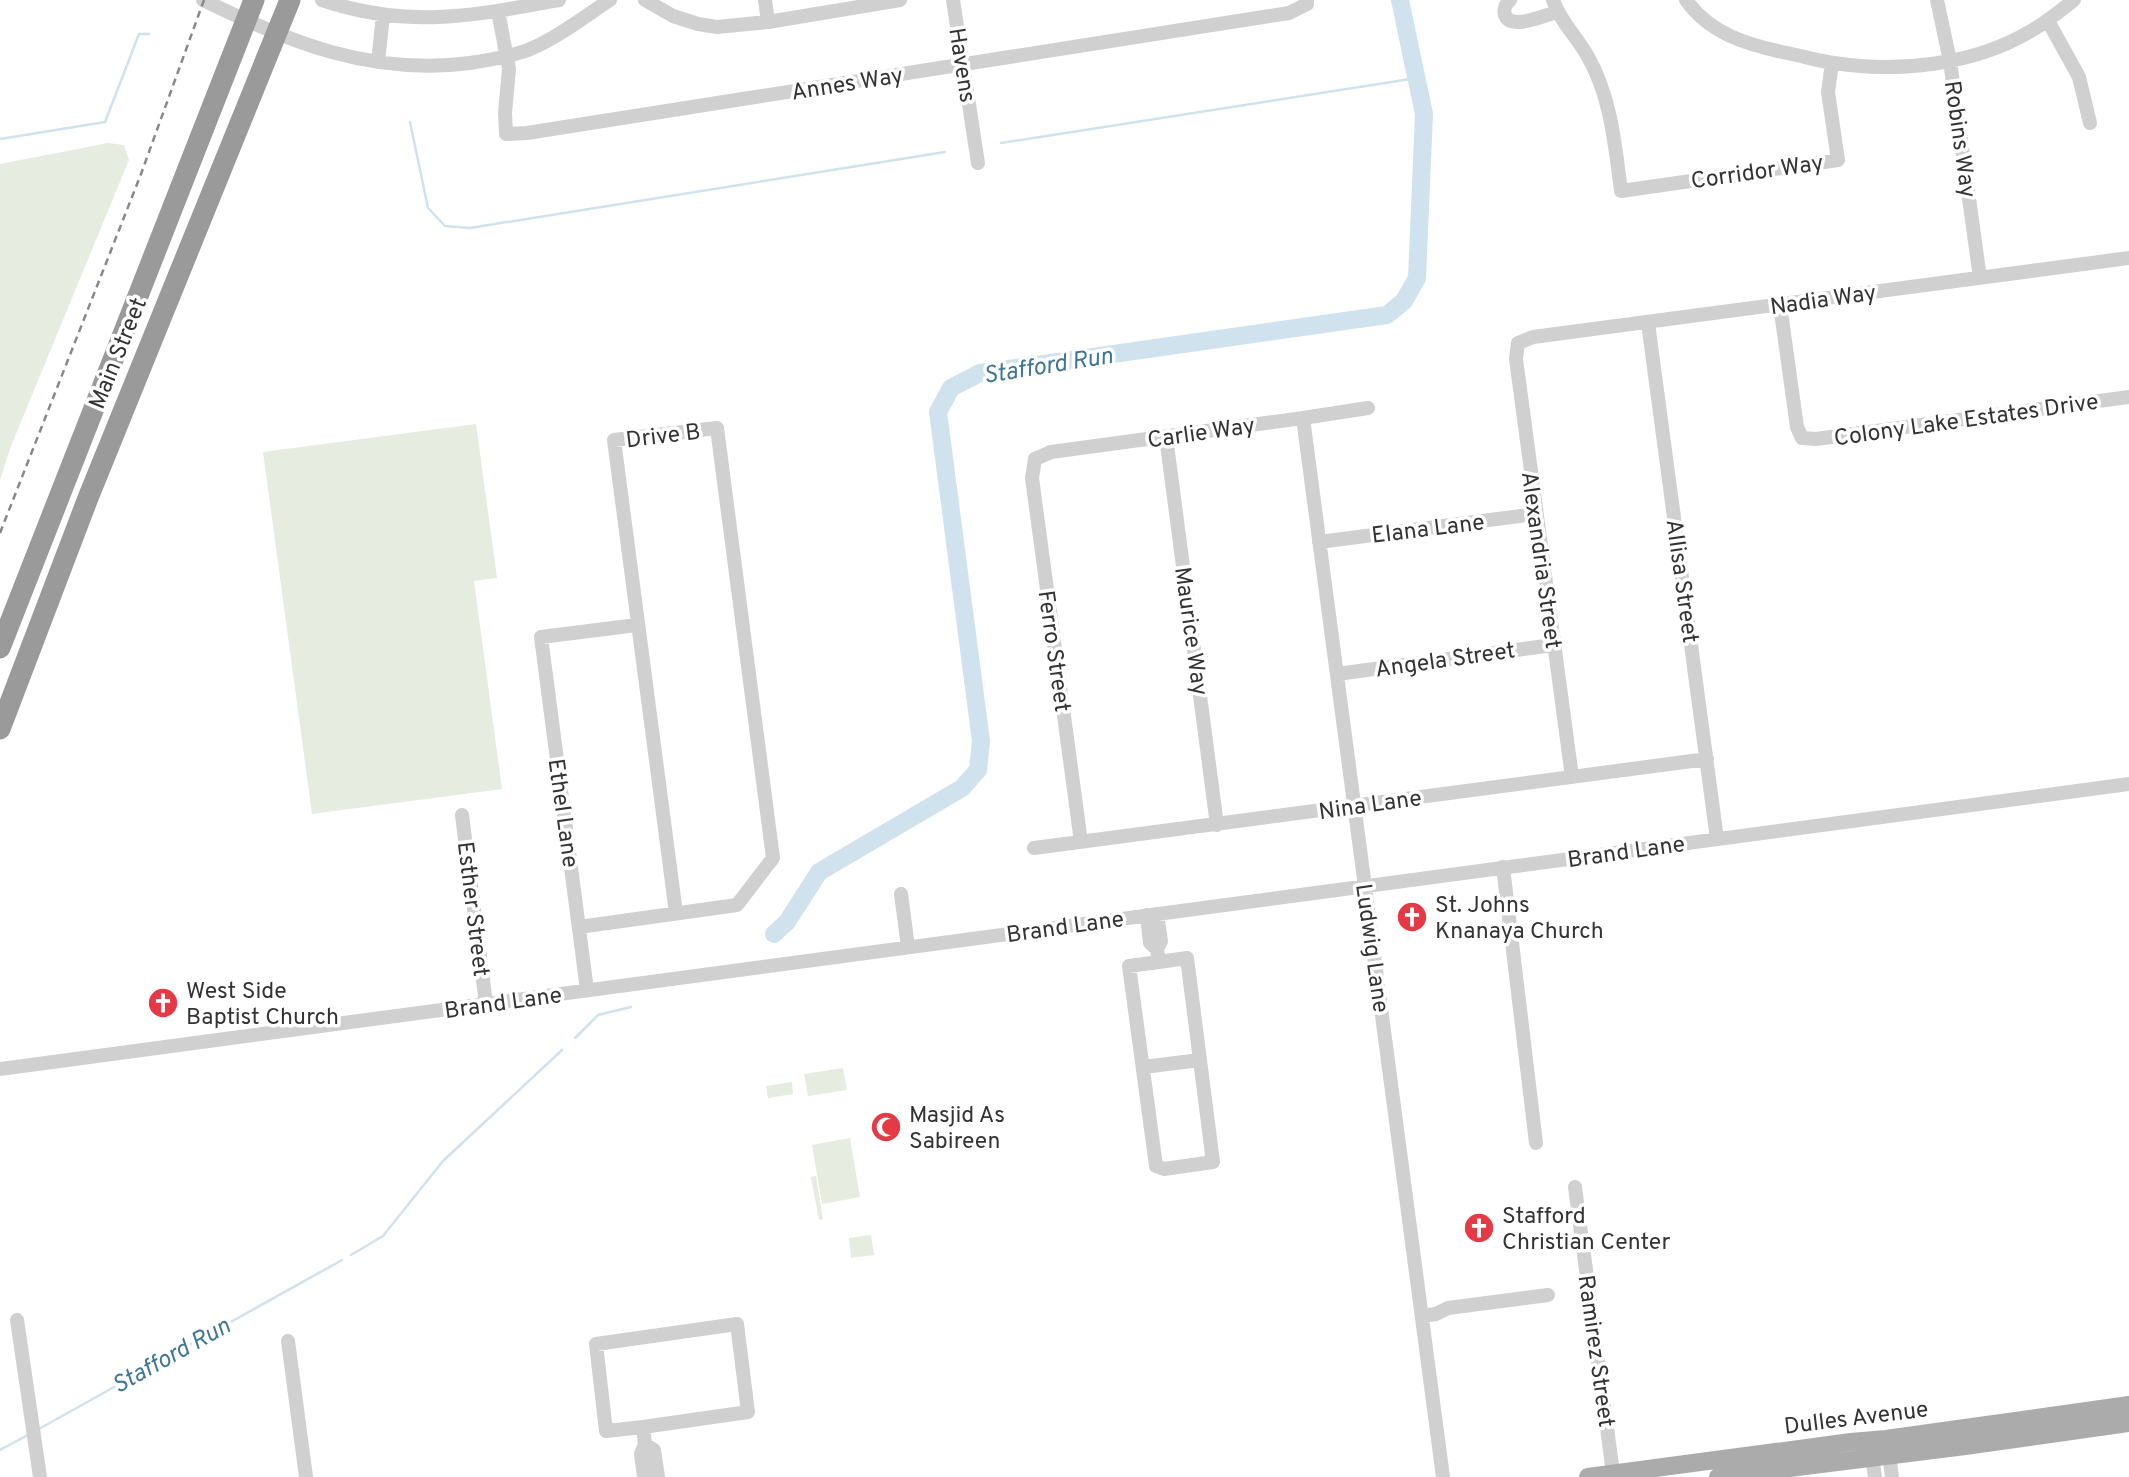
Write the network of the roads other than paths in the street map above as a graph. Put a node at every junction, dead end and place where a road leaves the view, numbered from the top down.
1 (203, 0) edge
2 (254, 0) edge
3 (290, 0) edge
4 (322, 0) edge
5 (559, 0) edge
6 (610, 0) edge
7 (645, 0) edge
8 (765, 0) edge
9 (900, 0) edge
10 (953, 0) edge
11 (1510, 0) edge
12 (1686, 0) edge
13 (1937, 0) edge
14 (2074, 0) edge
15 (1307, 2) edge
16 (1555, 6) edge
17 (499, 11) junction
18 (383, 15) junction
19 (2048, 21) junction
20 (246, 22) junction
21 (768, 22) junction
22 (275, 34) junction
23 (507, 57) junction
24 (1950, 61) junction
25 (378, 62) junction
26 (1832, 63) junction
27 (962, 65) junction
28 (2090, 123) dead end
29 (978, 163) dead end
30 (2129, 258) edge
31 (1980, 278) junction
32 (1780, 305) junction
33 (1648, 323) junction
34 (1518, 343) joint
35 (2129, 397) edge
36 (1368, 408) dead end
37 (1303, 418) junction
38 (1166, 437) junction
39 (1035, 460) joint
40 (1536, 514) junction
41 (1319, 542) junction
42 (637, 625) junction
43 (1553, 645) junction
44 (0, 649) edge
45 (1336, 674) junction
46 (0, 729) edge
47 (1707, 759) junction
48 (1572, 777) junction
49 (2129, 784) edge
50 (1354, 807) junction
51 (462, 814) dead end
52 (1217, 825) junction
53 (1717, 839) junction
54 (1081, 842) junction
55 (1034, 849) dead end
56 (1503, 867) junction
57 (1364, 886) junction
58 (901, 894) dead end
59 (676, 913) junction
60 (1152, 915) junction
61 (579, 927) junction
62 (908, 947) junction
63 (1158, 956) junction
64 (587, 990) junction
65 (486, 1004) junction
66 (1200, 1060) junction
67 (1143, 1067) junction
68 (0, 1069) edge
69 (1536, 1143) dead end
70 (1575, 1187) dead end
71 (1548, 1295) dead end
72 (1422, 1316) junction
73 (17, 1320) dead end
74 (288, 1341) dead end
75 (2129, 1405) edge
76 (2129, 1423) edge
77 (643, 1427) junction
78 (645, 1444) junction
79 (1880, 1448) junction
80 (1686, 1470) edge
81 (1613, 1474) junction
82 (40, 1477) edge
83 (306, 1477) edge
84 (644, 1477) edge
85 (658, 1477) edge
86 (1443, 1477) edge
87 (1588, 1477) edge
88 (1718, 1477) edge
89 (1875, 1477) edge
90 (1892, 1477) edge

1 - 20 street
2 - 20 highway, Main Street
3 - 22 highway, Main Street
4 - 18 street
5 - 17 street
6 - 23 street
7 - 21 street
8 - 21 street
9 - 21 street
10 - 27 street, Havens
11 - 16 street
12 - 26 street
13 - 24 street, Robins Way
14 - 19 street
15 - 27 street, Annes Way
16 - 26 street, Corridor Way
17 - 18 street
17 - 23 street, Annes Way
18 - 25 street
19 - 24 street
19 - 28 street
20 - 22 street
20 - 44 highway, Main Street
22 - 25 street
22 - 46 highway, Main Street
23 - 25 street
23 - 27 street, Annes Way
24 - 26 street
24 - 31 street, Robins Way
27 - 29 street, Havens
30 - 31 street, Nadia Way
31 - 32 street, Nadia Way
32 - 33 street, Nadia Way
32 - 35 street, Colony Lake Estates Drive
33 - 34 street, Nadia Way
33 - 47 street, Allisa Street
34 - 40 street, Alexandria Street
36 - 37 street, Carlie Way
37 - 38 street, Carlie Way
37 - 41 street, Ludwig Lane
38 - 39 street, Carlie Way
38 - 52 street, Maurice Way
39 - 54 street, Ferro Street
40 - 41 street, Elana Lane
40 - 43 street, Alexandria Street
41 - 45 street, Ludwig Lane
42 - 59 street, Drive B
42 - 59 street, Drive B
42 - 61 street, Ethel Lane
43 - 45 street, Angela Street
43 - 48 street, Alexandria Street
45 - 50 street, Ludwig Lane
47 - 48 street, Nina Lane
47 - 53 street, Allisa Street
48 - 50 street, Nina Lane
49 - 53 street, Brand Lane
50 - 52 street, Nina Lane
50 - 57 street, Ludwig Lane
51 - 65 street, Esther Street
52 - 54 street, Nina Lane
53 - 56 street, Brand Lane
54 - 55 street, Nina Lane
56 - 57 street, Brand Lane
56 - 69 street
57 - 60 street, Brand Lane
57 - 72 street, Ludwig Lane
58 - 62 street
59 - 61 street
60 - 62 street, Brand Lane
60 - 63 street
61 - 64 street, Ethel Lane
62 - 64 street, Brand Lane
63 - 66 street
63 - 67 street
64 - 65 street, Brand Lane
65 - 68 street, Brand Lane
66 - 67 street
66 - 67 street
70 - 81 street, Ramirez Street
71 - 72 street
72 - 86 street, Ludwig Lane
73 - 82 street
74 - 83 street
75 - 79 main road, Dulles Avenue
76 - 79 main road, Dulles Avenue
77 - 77 street
77 - 78 street
78 - 84 street
78 - 85 street
79 - 80 main road, Dulles Avenue
79 - 88 main road, Dulles Avenue
79 - 89 street
79 - 90 street
80 - 81 main road, Dulles Avenue
81 - 87 main road, Dulles Avenue

